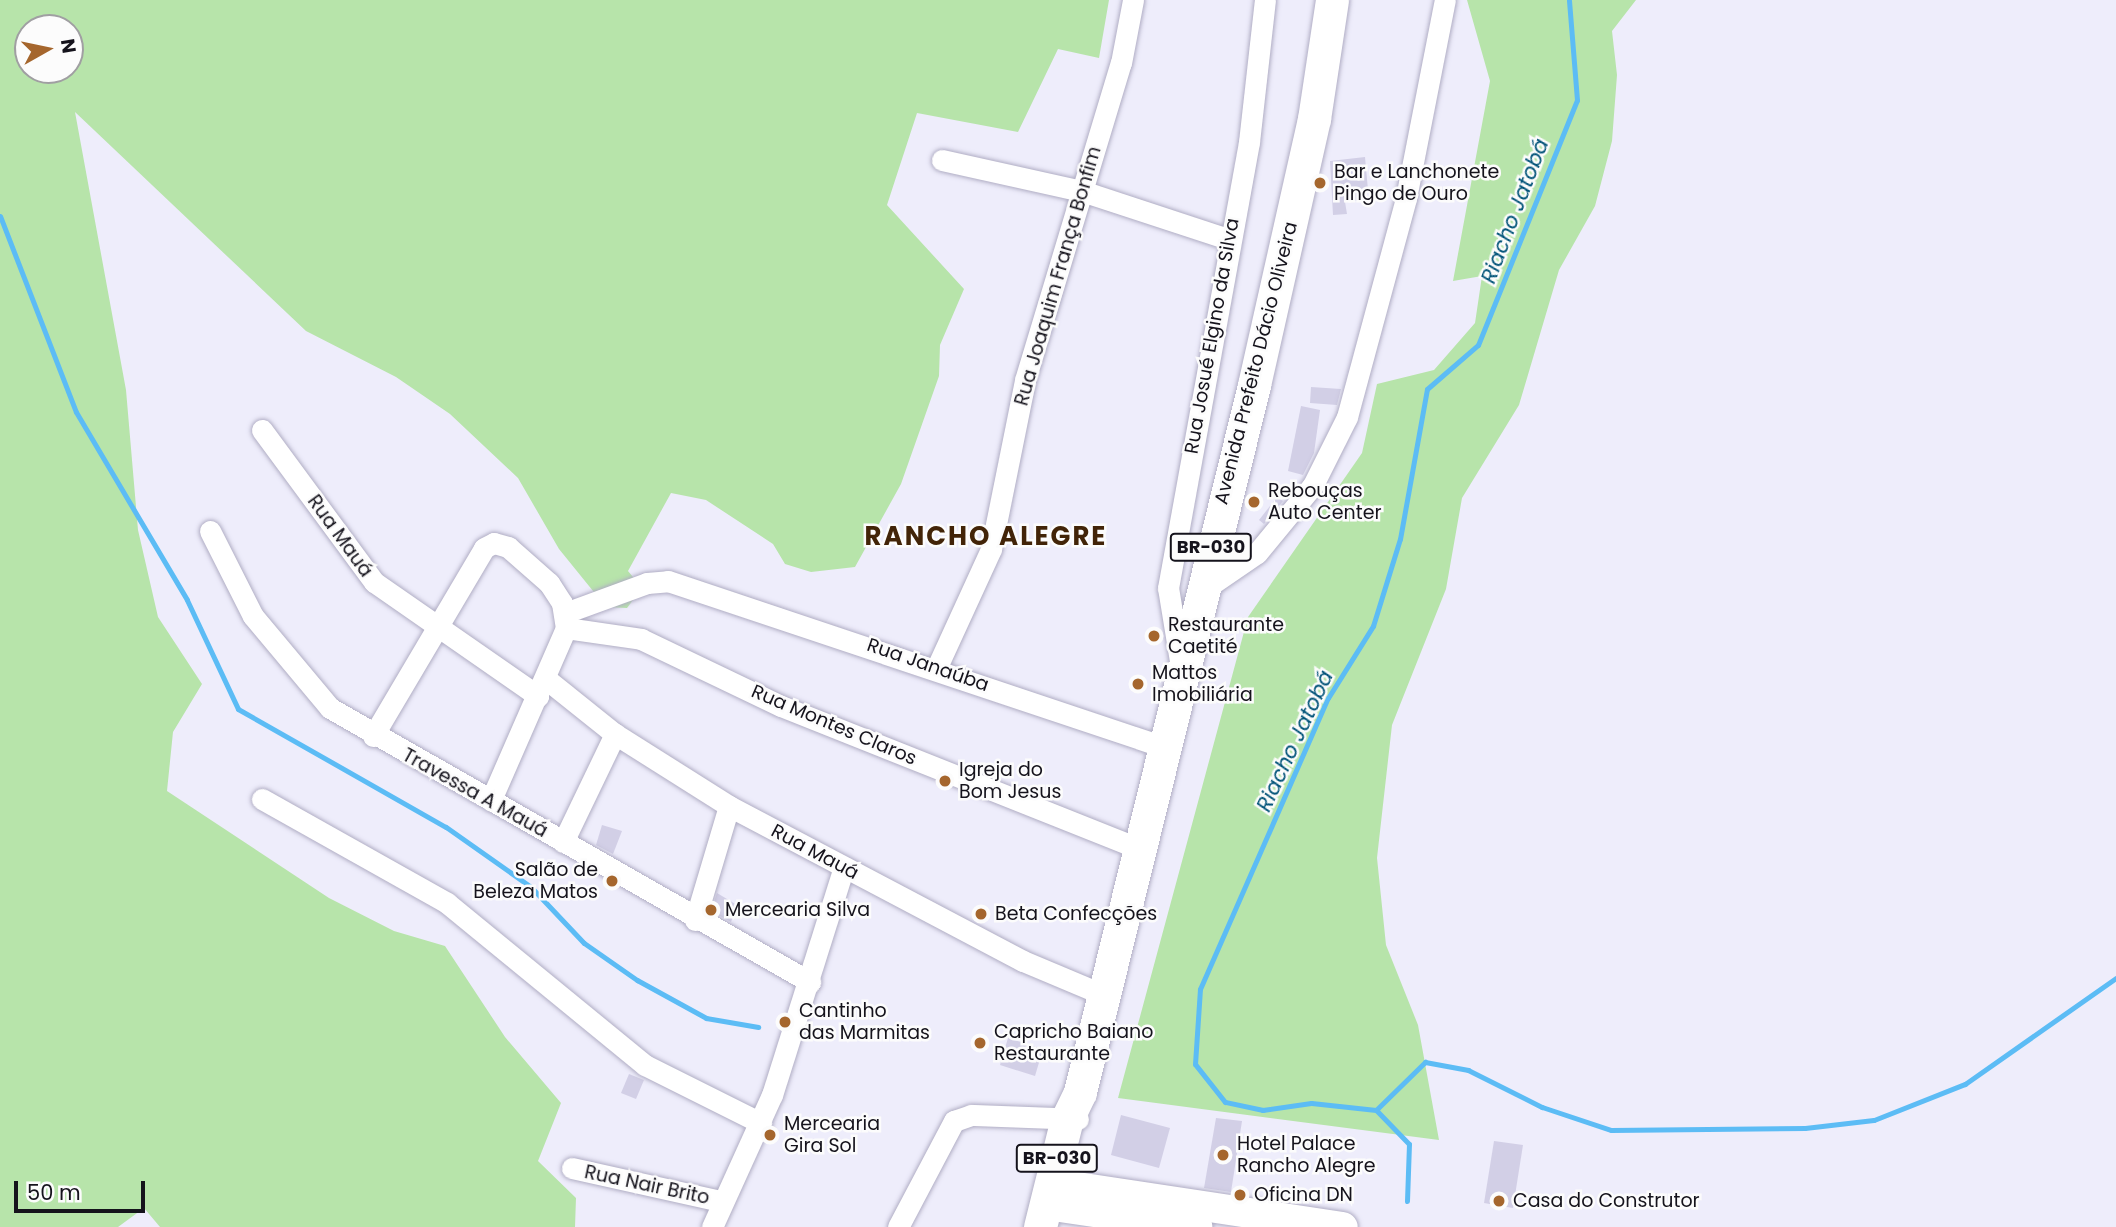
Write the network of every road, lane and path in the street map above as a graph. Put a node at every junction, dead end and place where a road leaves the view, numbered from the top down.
1 (1133, 0) edge
2 (1265, 0) edge
3 (1332, 0) edge
4 (1445, 0) edge
5 (942, 160) dead end
6 (1082, 191) junction
7 (1228, 239) junction
8 (262, 430) dead end
9 (210, 531) dead end
10 (1200, 592) junction
11 (566, 621) junction
12 (442, 628) junction
13 (937, 667) junction
14 (1182, 671) junction
15 (541, 687) junction
16 (615, 734) junction
17 (373, 736) junction
18 (1164, 747) junction
19 (262, 799) dead end
20 (491, 800) junction
21 (729, 806) junction
22 (563, 842) junction
23 (1140, 849) junction
24 (845, 867) junction
25 (695, 920) junction
26 (810, 982) junction
27 (1104, 995) junction
28 (1077, 1110) junction
29 (761, 1123) junction
30 (572, 1168) dead end
31 (721, 1201) junction
32 (1054, 1206) edge
33 (1098, 1209) edge
34 (1273, 1222) edge
35 (712, 1227) edge
36 (898, 1227) edge
37 (1197, 1227) edge
38 (1343, 1227) edge

1 - 6 street, Rua Joaquim França Bonfim
2 - 7 street, Rua Josué Elgino da Silva
3 - 10 main road, Avenida Prefeito Dácio Oliveira / BR-030
4 - 10 street
5 - 6 street
6 - 7 street
6 - 13 street, Rua Joaquim França Bonfim
7 - 14 street, Rua Josué Elgino da Silva
8 - 12 street, Rua Mauá
9 - 17 street, Travessa A Mauá
10 - 14 main road, Avenida Prefeito Dácio Oliveira / BR-030
11 - 12 street
11 - 13 street, Rua Janaúba
11 - 15 street
11 - 23 street, Rua Montes Claros
12 - 15 street, Rua Mauá
12 - 17 street
13 - 18 street, Rua Janaúba
14 - 18 main road, Avenida Prefeito Dácio Oliveira / BR-030
15 - 16 street, Rua Mauá
15 - 20 street
16 - 21 street, Rua Mauá
16 - 22 street
17 - 20 street, Travessa A Mauá
18 - 23 main road, Avenida Prefeito Dácio Oliveira / BR-030
19 - 29 street
20 - 22 street, Travessa A Mauá
21 - 24 street, Rua Mauá
21 - 25 street
22 - 25 street, Travessa A Mauá
23 - 27 main road, Avenida Prefeito Dácio Oliveira / BR-030
24 - 26 street
24 - 27 street, Rua Mauá
25 - 26 street, Travessa A Mauá
26 - 29 street
27 - 28 main road, Avenida Prefeito Dácio Oliveira / BR-030
28 - 32 main road, Avenida Prefeito Dácio Oliveira / BR-030
28 - 36 street
29 - 31 street
30 - 31 street, Rua Nair Brito
31 - 35 street
32 - 33 street
33 - 34 street
33 - 37 street
34 - 38 street

